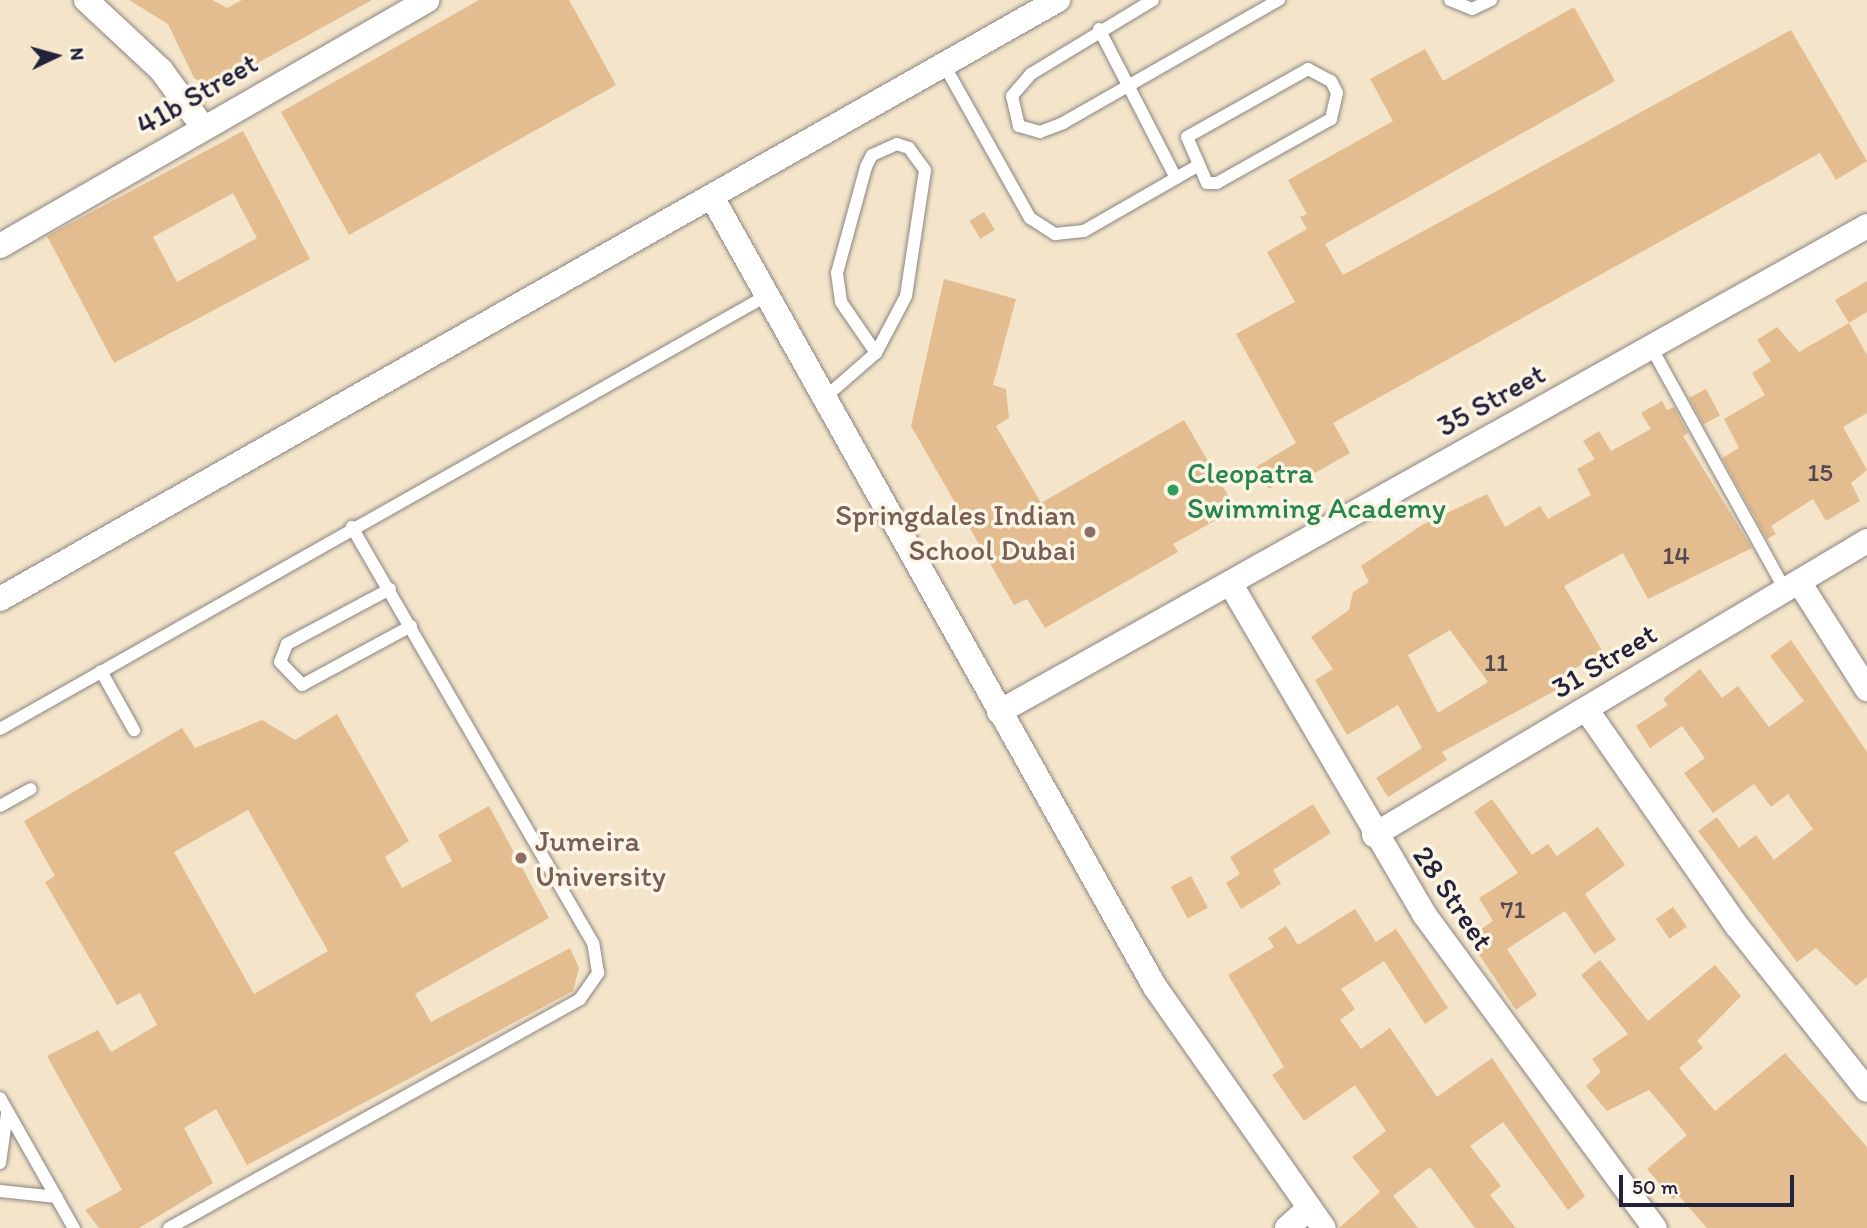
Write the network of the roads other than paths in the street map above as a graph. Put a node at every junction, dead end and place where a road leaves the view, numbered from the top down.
1 (86, 0) edge
2 (427, 0) edge
3 (1058, 0) edge
4 (1153, 0) edge
5 (1279, 0) edge
6 (1450, 0) edge
7 (1491, 0) edge
8 (1098, 29) junction
9 (943, 64) junction
10 (1128, 84) junction
11 (203, 127) junction
12 (1197, 166) junction
13 (1176, 178) junction
14 (712, 197) junction
15 (1867, 226) edge
16 (0, 246) edge
17 (766, 296) junction
18 (1651, 347) junction
19 (876, 353) junction
20 (823, 399) junction
21 (352, 527) junction
22 (1867, 541) edge
23 (1230, 583) junction
24 (1792, 586) junction
25 (390, 589) junction
26 (0, 599) edge
27 (411, 626) junction
28 (101, 671) junction
29 (1867, 689) edge
30 (1586, 709) junction
31 (999, 712) junction
32 (0, 729) edge
33 (134, 730) dead end
34 (31, 789) dead end
35 (0, 806) edge
36 (1374, 835) junction
37 (1867, 1090) edge
38 (0, 1098) edge
39 (7, 1110) junction
40 (0, 1163) edge
41 (0, 1191) edge
42 (57, 1197) junction
43 (1308, 1208) junction
44 (74, 1228) edge
45 (169, 1228) edge
46 (1287, 1228) edge
47 (1324, 1228) edge
48 (1655, 1228) edge

1 - 11 street
2 - 11 street, 41b Street
3 - 9 street
4 - 8 lane
5 - 10 lane
6 - 7 lane
8 - 10 lane
8 - 10 lane
9 - 13 lane
9 - 14 street
10 - 13 lane
11 - 16 street, 41b Street
12 - 12 lane
12 - 13 lane
14 - 17 street
14 - 26 street
15 - 18 street, 35 Street
17 - 20 street
17 - 21 lane
18 - 23 street, 35 Street
18 - 24 lane
19 - 19 lane
19 - 20 lane
20 - 31 street
21 - 25 lane
21 - 28 lane
22 - 24 street, 31 Street
23 - 31 street, 35 Street
23 - 36 street, 28 Street
24 - 29 street
24 - 30 street, 31 Street
25 - 27 lane
25 - 27 lane
27 - 45 lane
28 - 32 lane
28 - 33 lane
30 - 36 street, 31 Street
30 - 37 street
31 - 43 street
34 - 35 lane
36 - 48 street, 28 Street
38 - 39 lane
39 - 40 lane
39 - 42 lane
41 - 42 lane
42 - 44 lane
43 - 46 street
43 - 47 street

